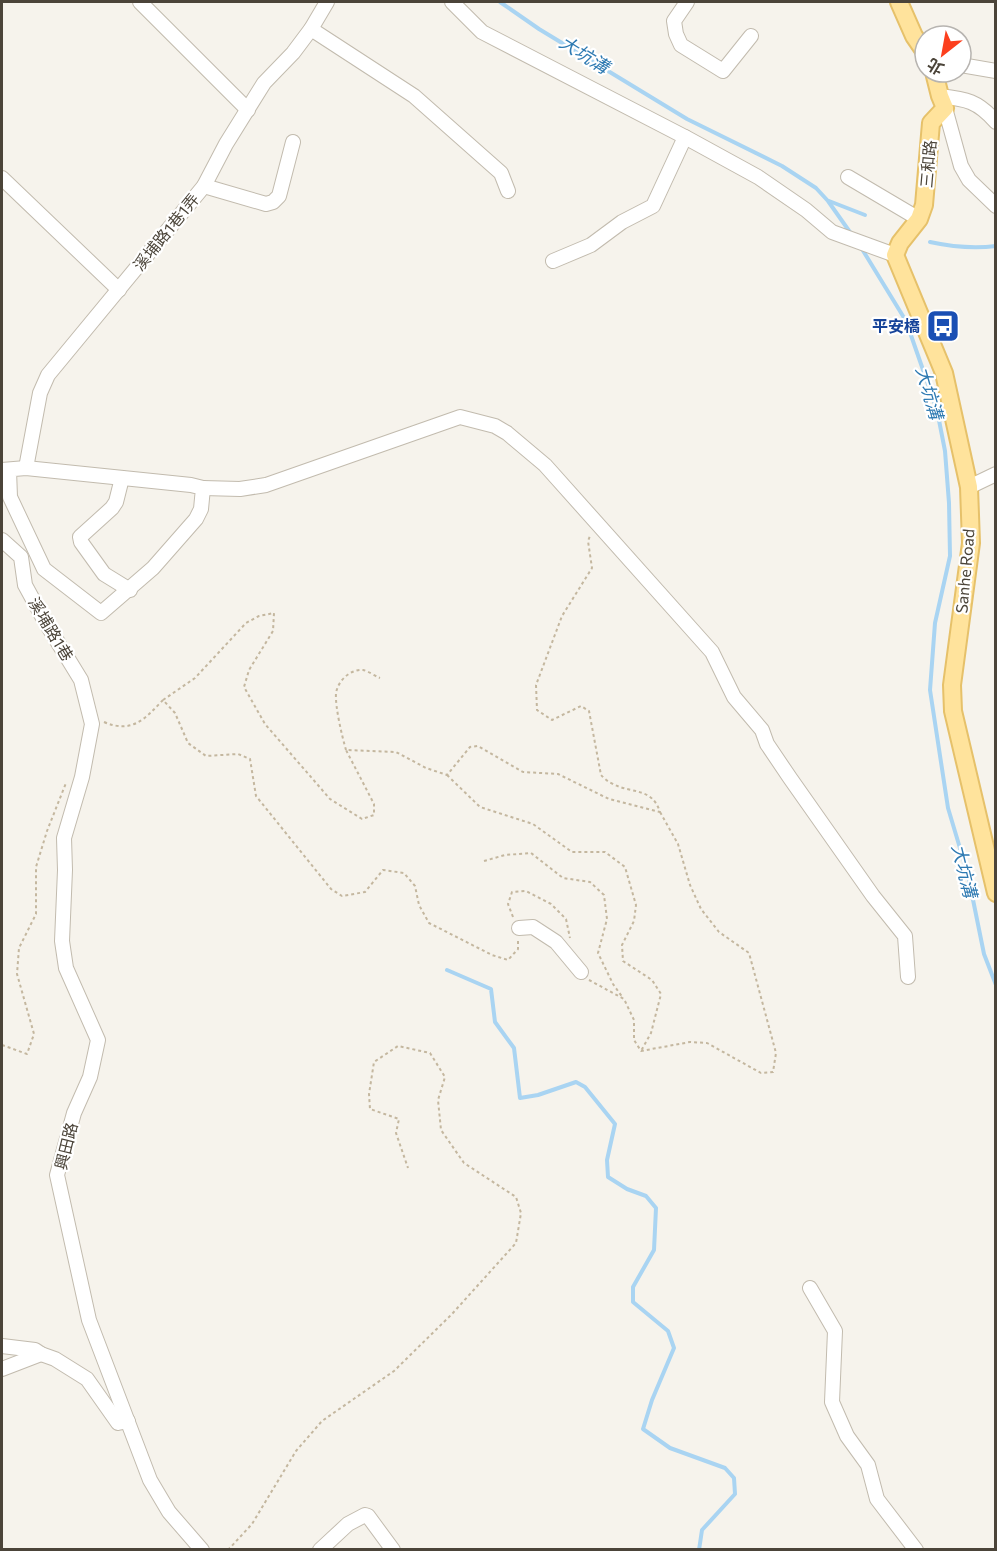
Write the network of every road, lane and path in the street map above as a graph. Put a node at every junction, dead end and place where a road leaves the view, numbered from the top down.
1 (140, 2) edge
2 (327, 2) edge
3 (452, 2) edge
4 (687, 2) edge
5 (899, 2) edge
6 (311, 29) junction
7 (913, 34) edge
8 (751, 36) dead end
9 (973, 67) edge
10 (996, 71) edge
11 (937, 84) edge
12 (942, 102) junction
13 (248, 110) junction
14 (996, 123) edge
15 (685, 137) junction
16 (293, 142) dead end
17 (848, 177) dead end
18 (2, 178) edge
19 (204, 186) junction
20 (508, 191) dead end
21 (996, 206) edge
22 (918, 219) junction
23 (896, 255) junction
24 (553, 261) dead end
25 (119, 290) junction
26 (26, 468) junction
27 (5, 470) edge
28 (996, 474) edge
29 (122, 478) junction
30 (969, 487) junction
31 (203, 488) junction
32 (597, 523) junction
33 (2, 540) edge
34 (130, 590) junction
35 (380, 678) dead end
36 (92, 724) joint
37 (346, 750) junction
38 (447, 774) junction
39 (660, 812) junction
40 (484, 861) dead end
41 (996, 893) edge
42 (519, 928) junction
43 (570, 939) dead end
44 (581, 972) joint
45 (908, 977) dead end
46 (624, 999) junction
47 (641, 1051) junction
48 (408, 1168) dead end
49 (810, 1288) dead end
50 (2, 1346) edge
51 (41, 1354) junction
52 (2, 1369) edge
53 (128, 1420) junction
54 (202, 1550) edge
55 (228, 1550) edge
56 (320, 1550) edge
57 (393, 1550) edge
58 (916, 1550) edge

1 - 13 street
2 - 6 street, 溪埔路1巷1弄
3 - 15 street
4 - 8 street
5 - 7 main road
6 - 13 street, 溪埔路1巷1弄
6 - 20 street
9 - 10 street
11 - 12 main road
12 - 14 street
12 - 21 street
12 - 22 main road, 三和路
13 - 19 street, 溪埔路1巷1弄
15 - 23 street
15 - 24 street
16 - 19 street
17 - 22 street
18 - 25 street
19 - 25 street, 溪埔路1巷1弄
22 - 23 main road, 三和路
23 - 30 main road, Sanhe Road
25 - 26 street, 溪埔路1巷1弄
26 - 27 street
26 - 29 street
27 - 34 street
28 - 30 street
29 - 31 street
29 - 34 street
30 - 41 main road, Sanhe Road
31 - 32 street
31 - 34 street
32 - 39 path
32 - 45 street
33 - 36 street, 溪埔路1巷
35 - 37 path
36 - 53 street, 興田路
37 - 38 path
37 - 42 path
38 - 39 path
38 - 47 path
39 - 47 path
40 - 46 path
42 - 43 path
42 - 44 street
44 - 46 path
46 - 47 path
48 - 55 path
49 - 58 street
50 - 51 street
51 - 52 street
51 - 53 street
53 - 54 street, 興田路
56 - 57 street

